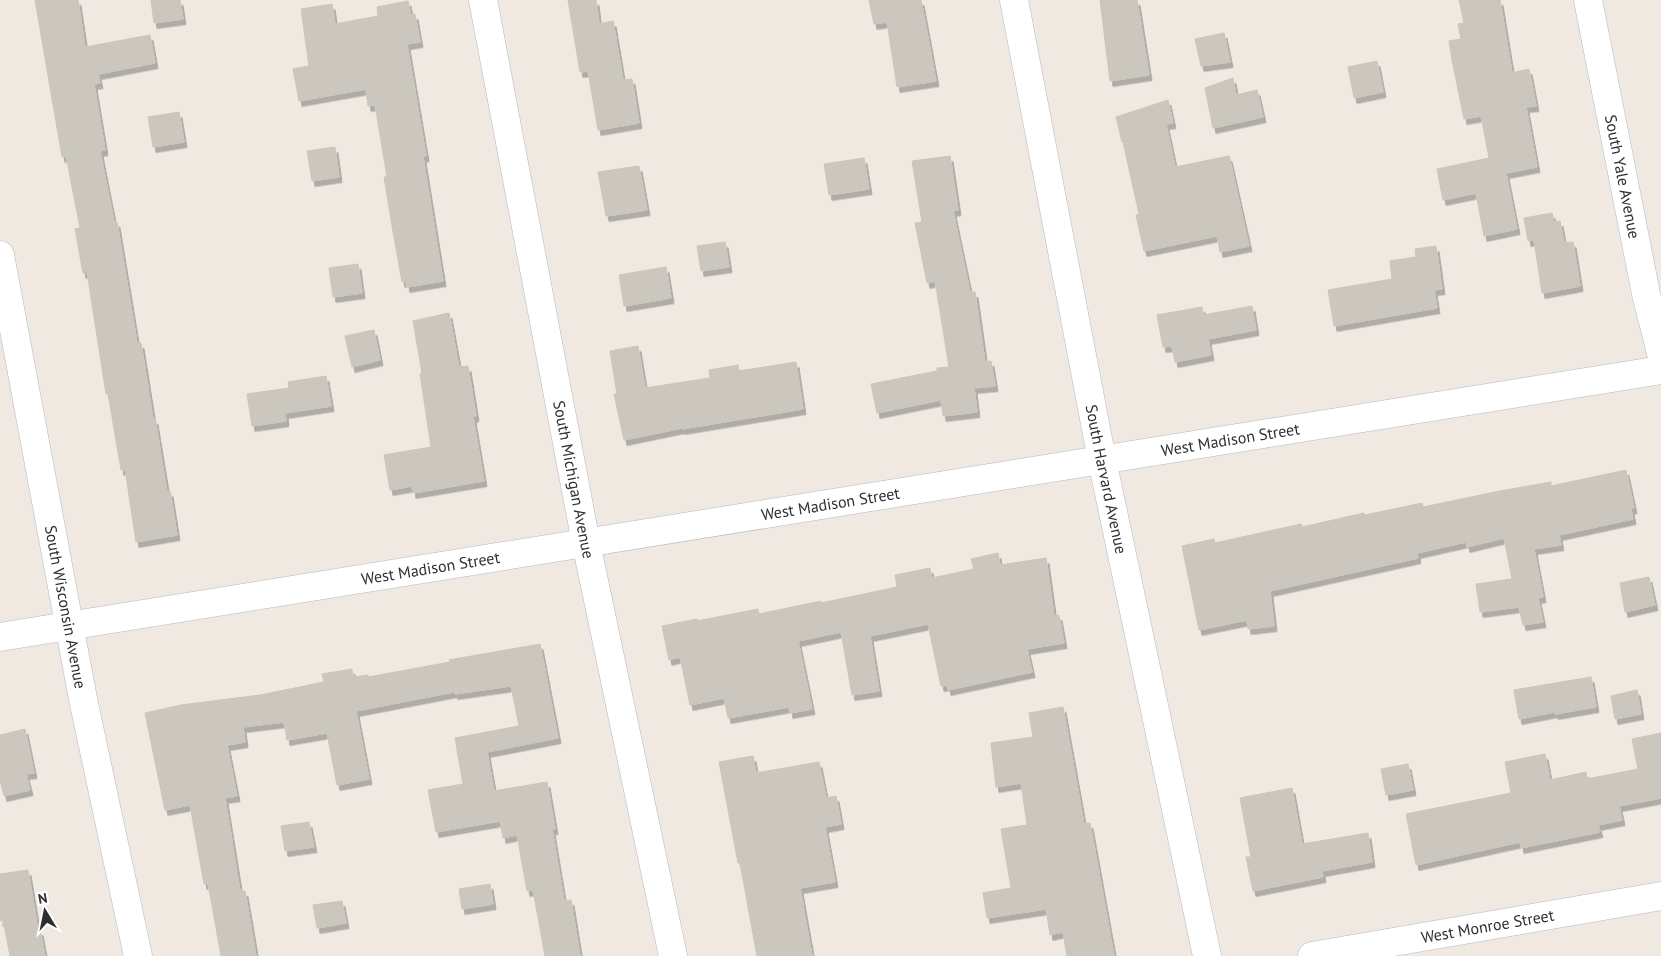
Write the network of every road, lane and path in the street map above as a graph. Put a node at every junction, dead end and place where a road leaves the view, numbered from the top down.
1 (483, 0) edge
2 (1014, 0) edge
3 (1588, 0) edge
4 (0, 255) edge
5 (1661, 353) edge
6 (1661, 370) edge
7 (1102, 460) junction
8 (586, 542) junction
9 (70, 626) junction
10 (0, 637) edge
11 (1661, 896) edge
12 (138, 956) edge
13 (673, 956) edge
14 (1207, 956) edge
15 (1312, 956) edge

1 - 8 street, South Michigan Avenue
2 - 7 street, South Harvard Avenue
3 - 5 street, South Yale Avenue
4 - 9 street, South Wisconsin Avenue
6 - 7 street, West Madison Street
7 - 8 street, West Madison Street
7 - 14 street, South Harvard Avenue
8 - 9 street, West Madison Street
8 - 13 street, South Michigan Avenue
9 - 10 street, West Madison Street
9 - 12 street, South Wisconsin Avenue
11 - 15 street, West Monroe Street

